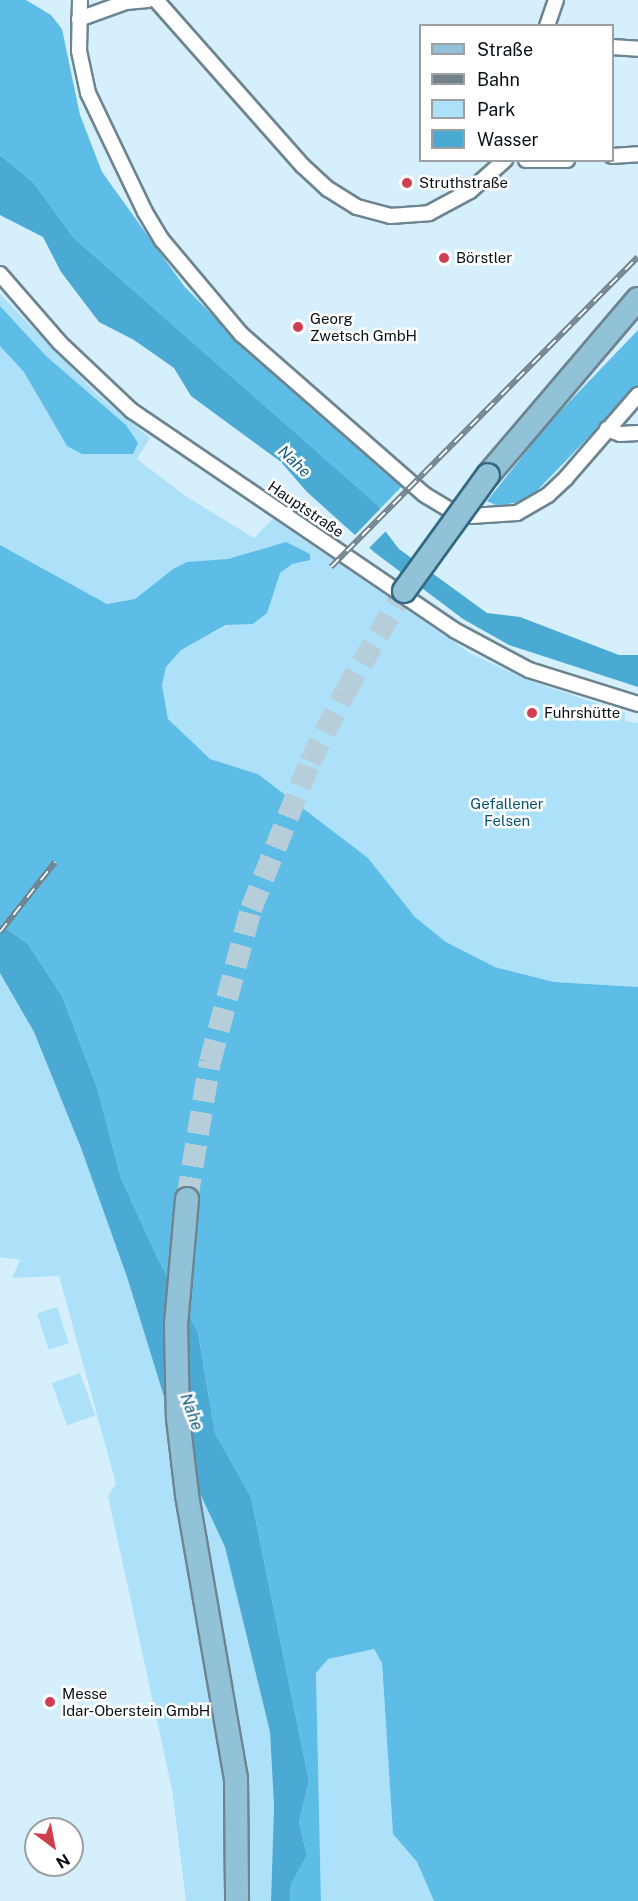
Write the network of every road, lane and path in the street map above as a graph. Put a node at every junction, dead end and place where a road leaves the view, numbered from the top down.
1 (80, 0) edge
2 (153, 0) edge
3 (556, 0) edge
4 (79, 19) junction
5 (548, 24) edge
6 (614, 47) edge
7 (638, 49) edge
8 (638, 154) edge
9 (614, 156) edge
10 (503, 162) edge
11 (0, 274) edge
12 (638, 299) edge
13 (638, 314) edge
14 (585, 360) junction
15 (638, 395) edge
16 (607, 429) junction
17 (638, 433) edge
18 (405, 591) tunnel mouth
19 (638, 704) edge
20 (187, 1199) tunnel mouth
21 (237, 1901) edge

1 - 4 street
2 - 4 street
2 - 10 street
3 - 5 street
4 - 16 street
6 - 7 street
8 - 9 street
11 - 19 street, Hauptstraße
12 - 14 main road
13 - 14 main road
14 - 18 main road, bridge
15 - 16 street
16 - 17 street
20 - 21 main road

